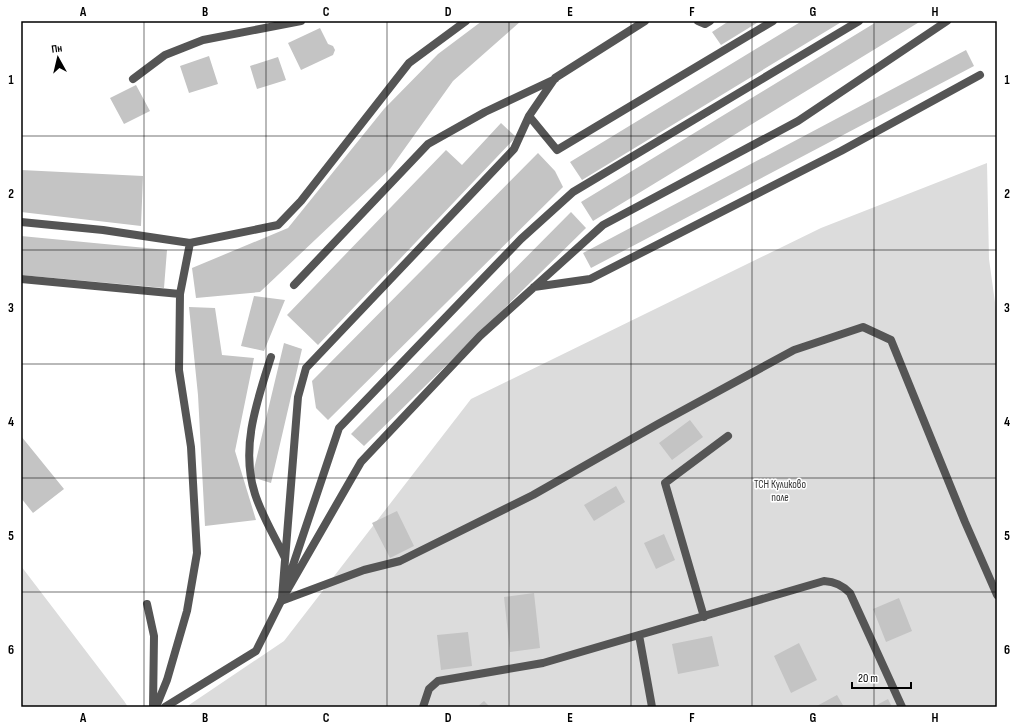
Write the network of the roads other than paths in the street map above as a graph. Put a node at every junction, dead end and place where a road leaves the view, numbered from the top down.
1 (301, 21) edge
2 (466, 21) edge
3 (645, 21) edge
4 (698, 21) edge
5 (710, 21) edge
6 (774, 21) edge
7 (859, 21) edge
8 (947, 21) edge
9 (980, 75) dead end
10 (556, 78) junction
11 (133, 79) dead end
12 (529, 116) junction
13 (21, 222) edge
14 (190, 243) junction
15 (21, 279) edge
16 (294, 285) dead end
17 (534, 287) junction
18 (180, 294) junction
19 (271, 357) dead end
20 (728, 436) dead end
21 (285, 559) junction
22 (997, 595) edge
23 (281, 601) junction
24 (147, 604) dead end
25 (704, 617) junction
26 (639, 635) junction
27 (153, 707) edge
28 (156, 707) edge
29 (165, 707) edge
30 (423, 707) edge
31 (652, 707) edge
32 (902, 707) edge

1 - 11 street
2 - 14 street
3 - 10 street
4 - 5 street
6 - 12 street
7 - 23 street
8 - 17 street
9 - 17 street
10 - 12 street
10 - 16 street
12 - 21 street
13 - 14 street
14 - 18 street
15 - 18 street
17 - 23 street
18 - 28 street
19 - 21 street
20 - 25 street
21 - 23 street
22 - 23 street
23 - 29 street
24 - 27 street
25 - 26 street
25 - 32 street
26 - 30 street
26 - 31 street

